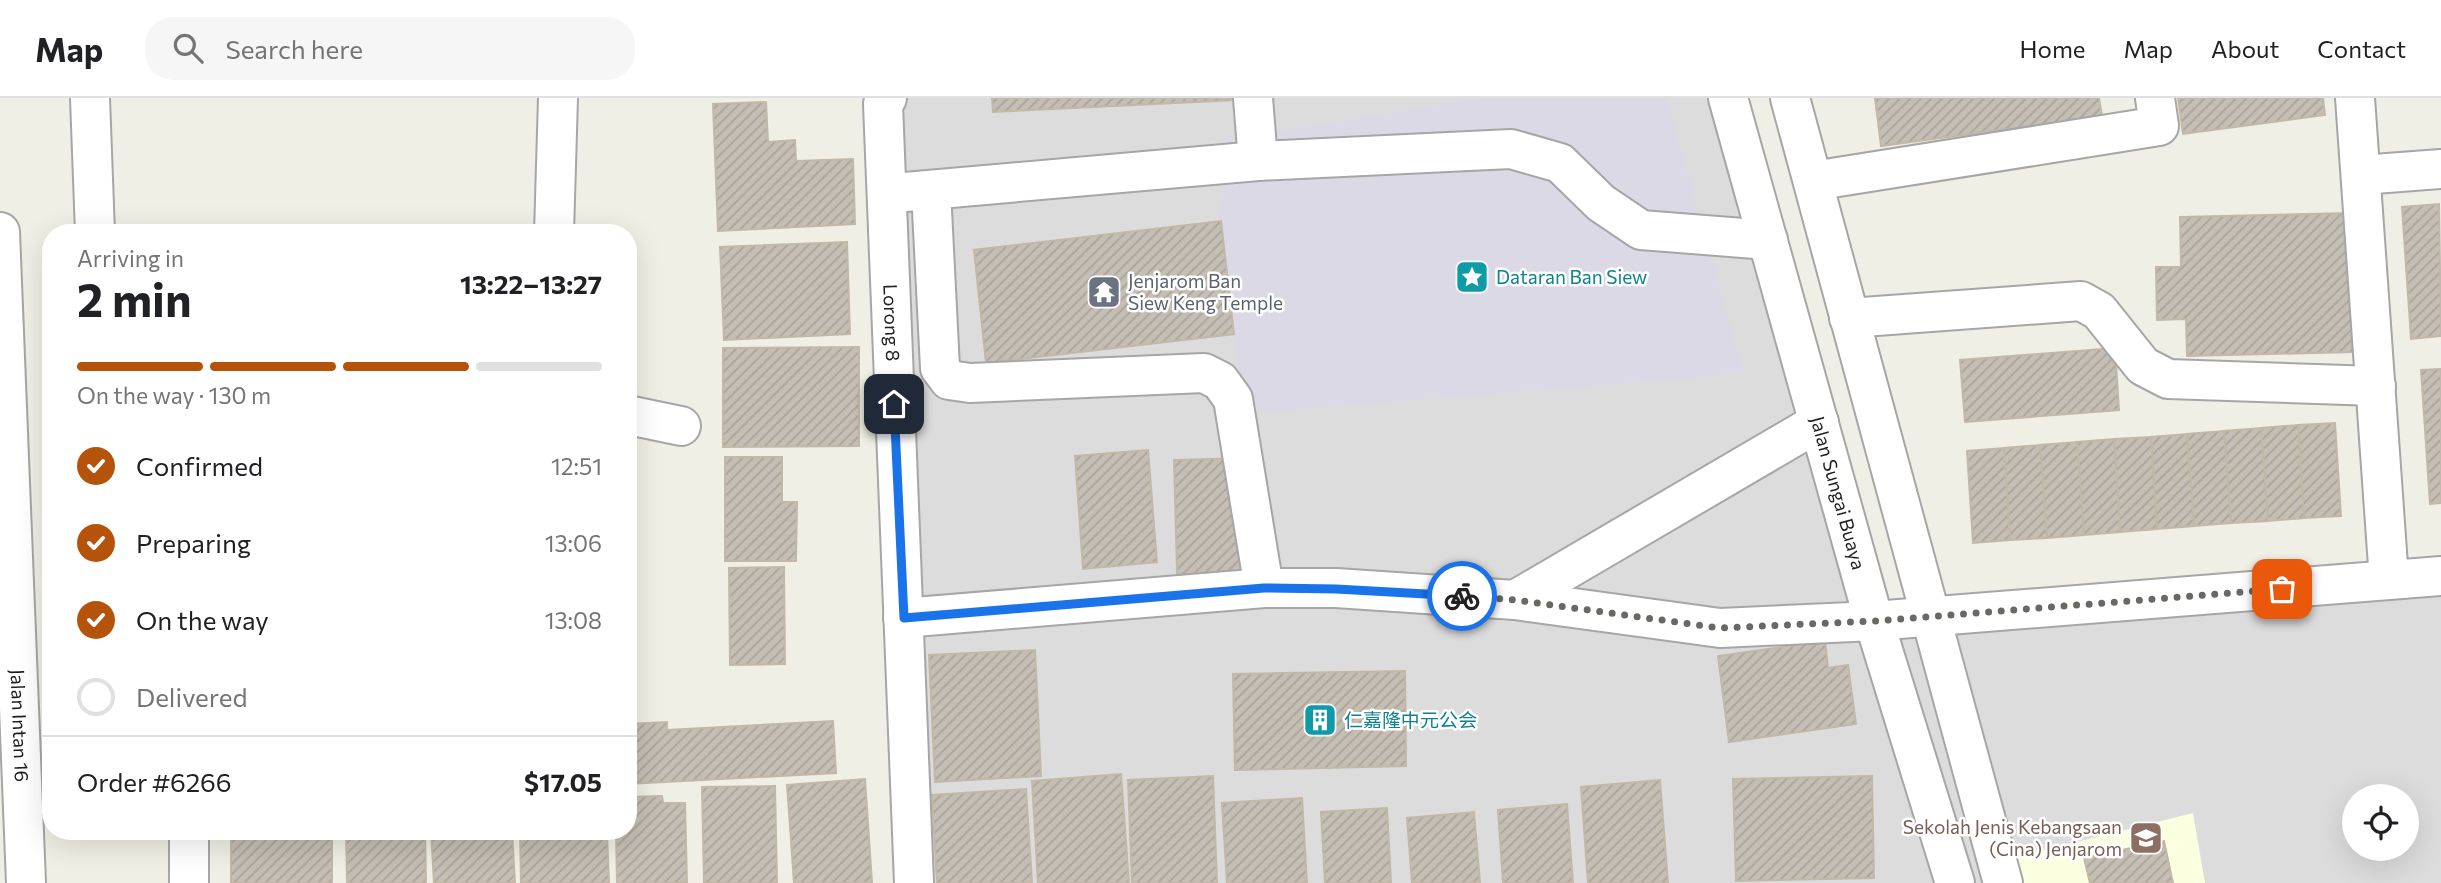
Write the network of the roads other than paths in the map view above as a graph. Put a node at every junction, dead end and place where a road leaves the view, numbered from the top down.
1 (90, 98) edge
2 (558, 98) edge
3 (887, 98) edge
4 (1253, 98) edge
5 (1728, 98) edge
6 (1790, 98) edge
7 (2155, 98) edge
8 (2355, 98) edge
9 (1258, 161) junction
10 (2441, 169) edge
11 (2361, 175) junction
12 (1813, 181) junction
13 (931, 190) junction
14 (886, 194) junction
15 (95, 224) edge
16 (554, 224) edge
17 (0, 232) edge
18 (1768, 240) junction
19 (1, 310) edge
20 (1849, 318) junction
21 (2376, 386) junction
22 (637, 417) edge
23 (1819, 422) junction
24 (681, 426) dead end
25 (2441, 576) edge
26 (2389, 580) junction
27 (1264, 588) junction
28 (1515, 600) junction
29 (1932, 617) junction
30 (904, 618) junction
31 (1874, 621) junction
32 (9, 684) edge
33 (24, 769) edge
34 (189, 840) edge
35 (26, 883) edge
36 (189, 883) edge
37 (914, 883) edge
38 (1955, 883) edge
39 (2003, 883) edge

1 - 15 street
2 - 16 street
3 - 14 street, Lorong 8
4 - 9 street
5 - 18 street, Jalan Sungai Buaya
6 - 12 street
7 - 12 street
8 - 11 street
9 - 13 street
9 - 18 street
10 - 11 street
11 - 21 street
12 - 20 street
13 - 14 street
13 - 27 street
14 - 30 street, Lorong 8
17 - 19 street, Jalan Intan 16
18 - 23 street, Jalan Sungai Buaya
19 - 32 street, Jalan Intan 16
20 - 21 street
20 - 29 street
21 - 26 street
22 - 24 street
23 - 28 street
23 - 31 street, Jalan Sungai Buaya
25 - 26 street
26 - 29 street
27 - 28 street
27 - 30 street
28 - 31 street
29 - 31 street
29 - 39 street
30 - 37 street, Lorong 8
31 - 38 street, Jalan Sungai Buaya
32 - 33 street, Jalan Intan 16
33 - 35 street, Jalan Intan 16
34 - 36 street

